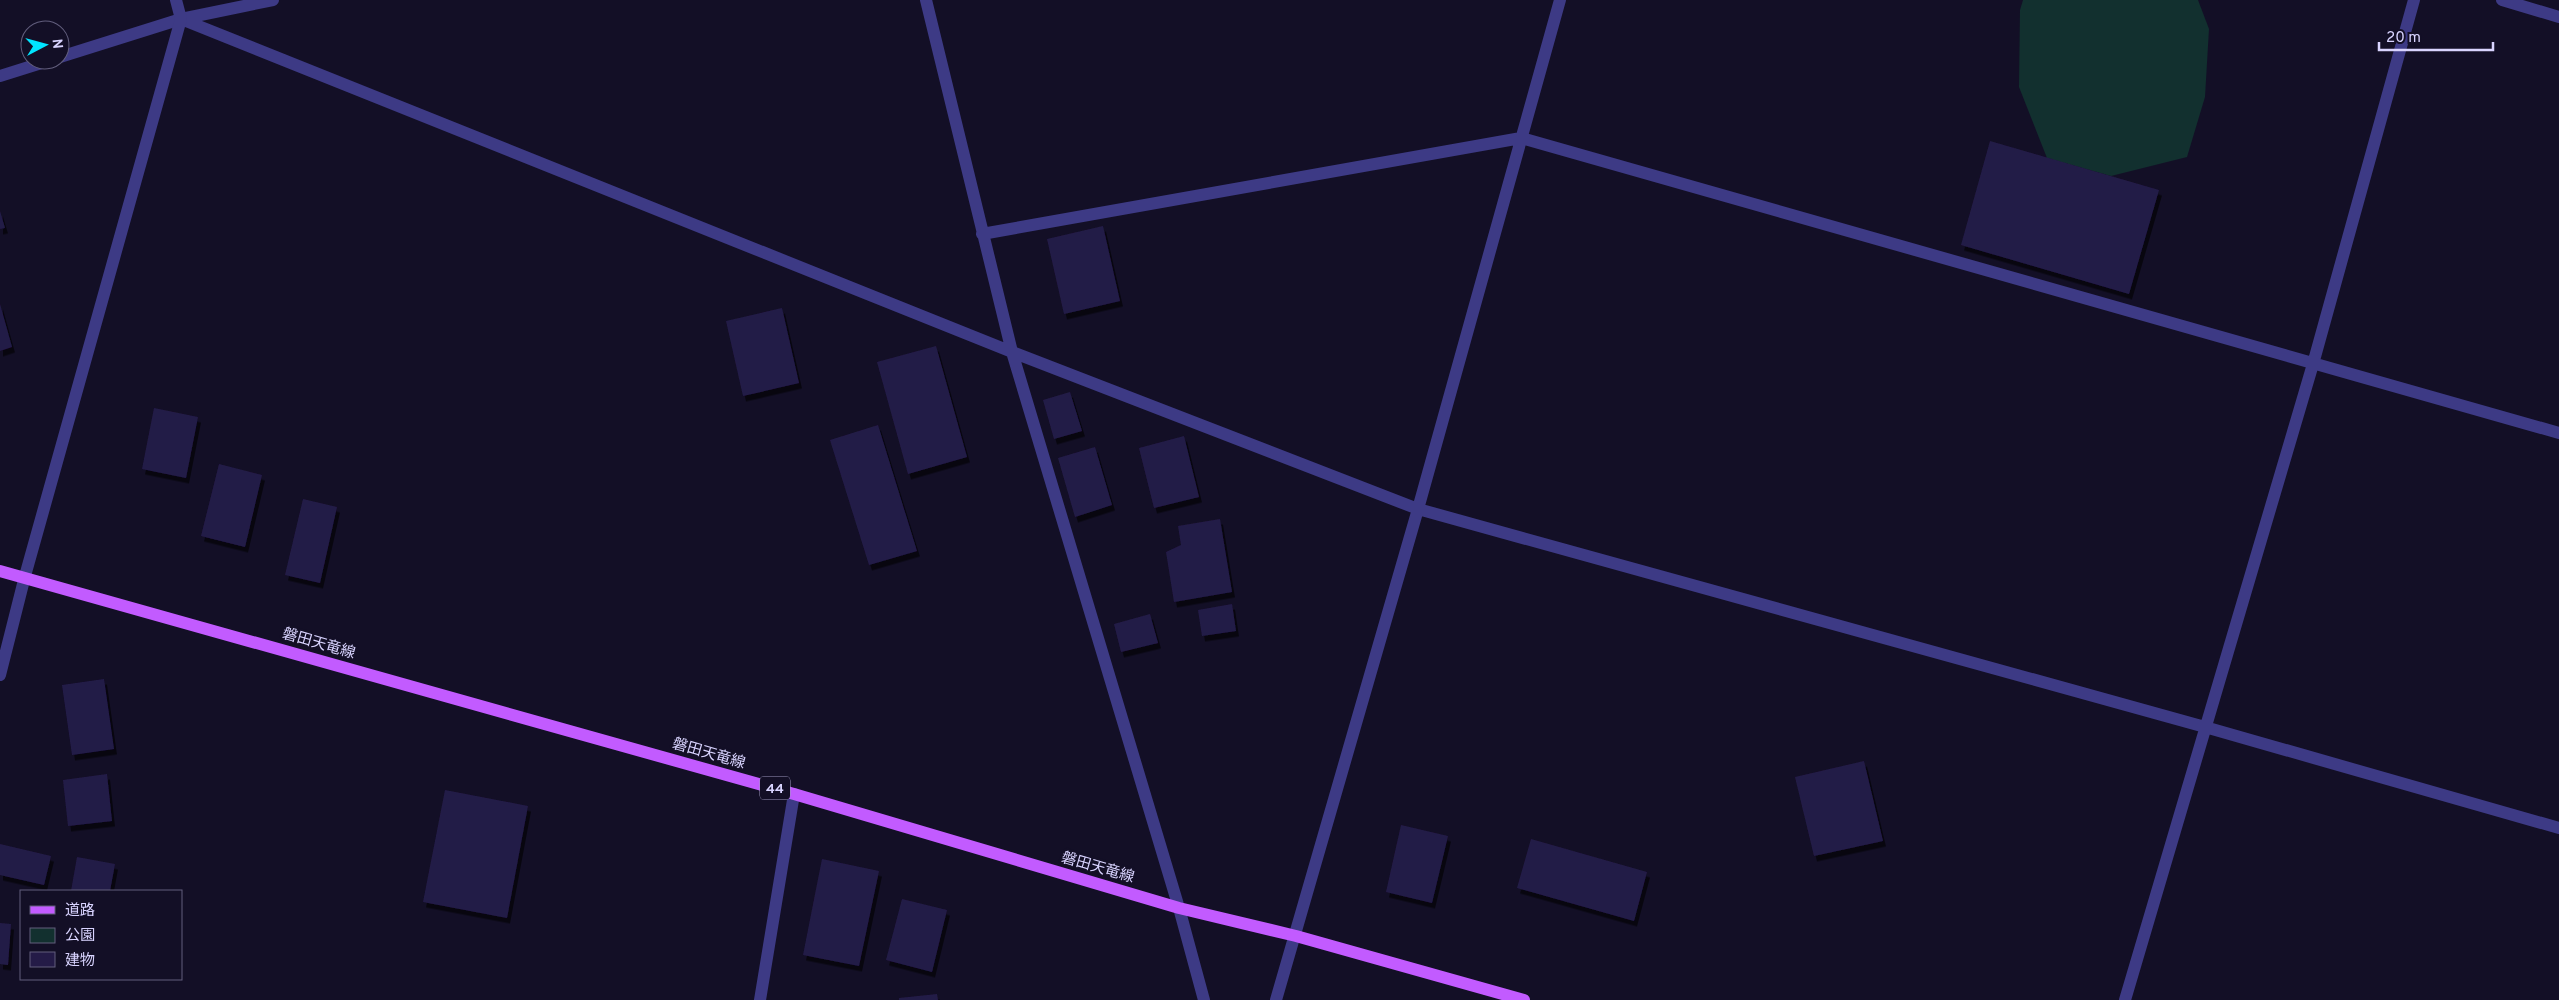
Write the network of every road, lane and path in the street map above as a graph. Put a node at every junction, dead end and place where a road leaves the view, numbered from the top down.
1 (176, 0) edge
2 (273, 0) edge
3 (926, 0) edge
4 (1560, 0) edge
5 (2414, 0) edge
6 (2502, 0) edge
7 (2559, 17) edge
8 (181, 19) junction
9 (70, 54) edge
10 (20, 70) edge
11 (0, 76) edge
12 (1521, 138) junction
13 (982, 234) junction
14 (1012, 352) junction
15 (2313, 364) junction
16 (2559, 433) edge
17 (1418, 509) junction
18 (0, 570) edge
19 (25, 576) junction
20 (0, 675) edge
21 (2205, 726) junction
22 (794, 794) junction
23 (2559, 828) edge
24 (1179, 908) junction
25 (1296, 936) junction
26 (760, 1000) edge
27 (1204, 1000) edge
28 (1276, 1000) edge
29 (1524, 1000) edge
30 (2125, 1000) edge

1 - 8 street
2 - 8 street
3 - 13 street
4 - 12 street
5 - 15 street
6 - 7 street
8 - 9 street
8 - 14 street
8 - 19 street
10 - 11 street
12 - 13 street
12 - 15 street
12 - 17 street
13 - 14 street
14 - 17 street
14 - 24 street
15 - 16 street
15 - 21 street
17 - 21 street
17 - 25 street
18 - 19 main road, 磐田天竜線 / 44
19 - 20 street
19 - 22 main road, 磐田天竜線 / 44
21 - 23 street
21 - 30 street
22 - 24 main road, 磐田天竜線 / 44
22 - 26 street
24 - 25 main road, 磐田天竜線 / 44
24 - 27 street
25 - 28 street
25 - 29 main road, 磐田天竜線 / 44

